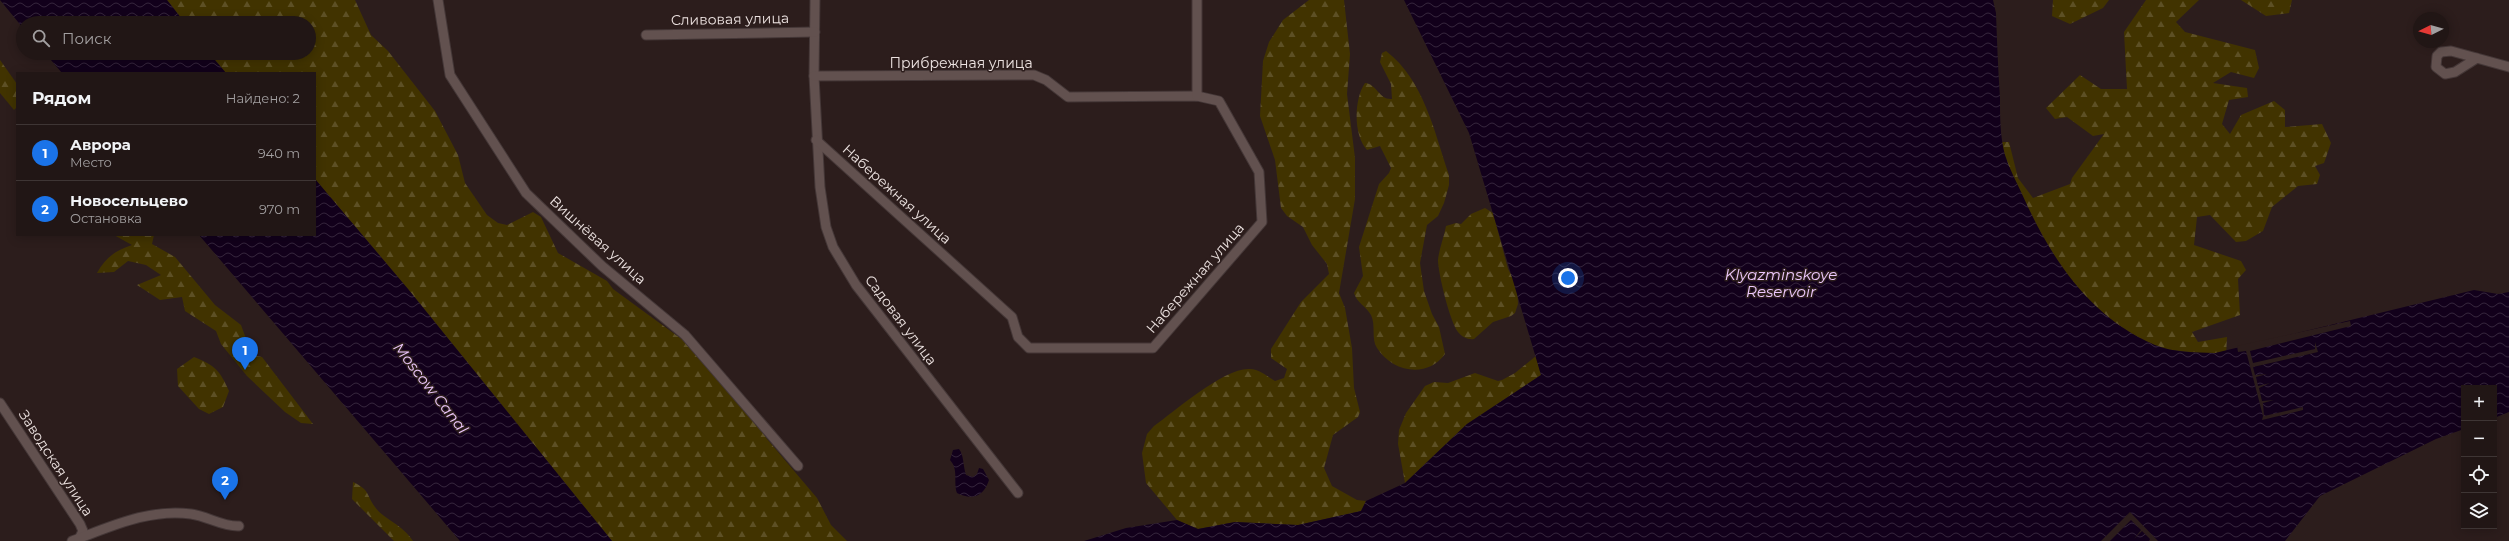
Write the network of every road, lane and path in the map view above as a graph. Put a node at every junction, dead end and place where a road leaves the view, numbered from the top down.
1 (438, 0) edge
2 (815, 0) edge
3 (1197, 0) edge
4 (815, 32) junction
5 (646, 35) dead end
6 (2477, 58) dead end
7 (2509, 67) edge
8 (814, 76) junction
9 (1197, 96) junction
10 (816, 140) junction
11 (0, 403) edge
12 (798, 466) dead end
13 (1018, 493) dead end
14 (239, 526) dead end
15 (76, 540) edge

1 - 12 street, Вишнёвая улица
2 - 4 street, Садовая улица
3 - 9 street
4 - 5 street, Сливовая улица
4 - 8 street, Садовая улица
6 - 7 street
8 - 9 street, Прибрежная улица
8 - 10 street, Садовая улица
9 - 10 street, Набережная улица
10 - 13 street, Садовая улица
11 - 15 street, Заводская улица
14 - 15 street

